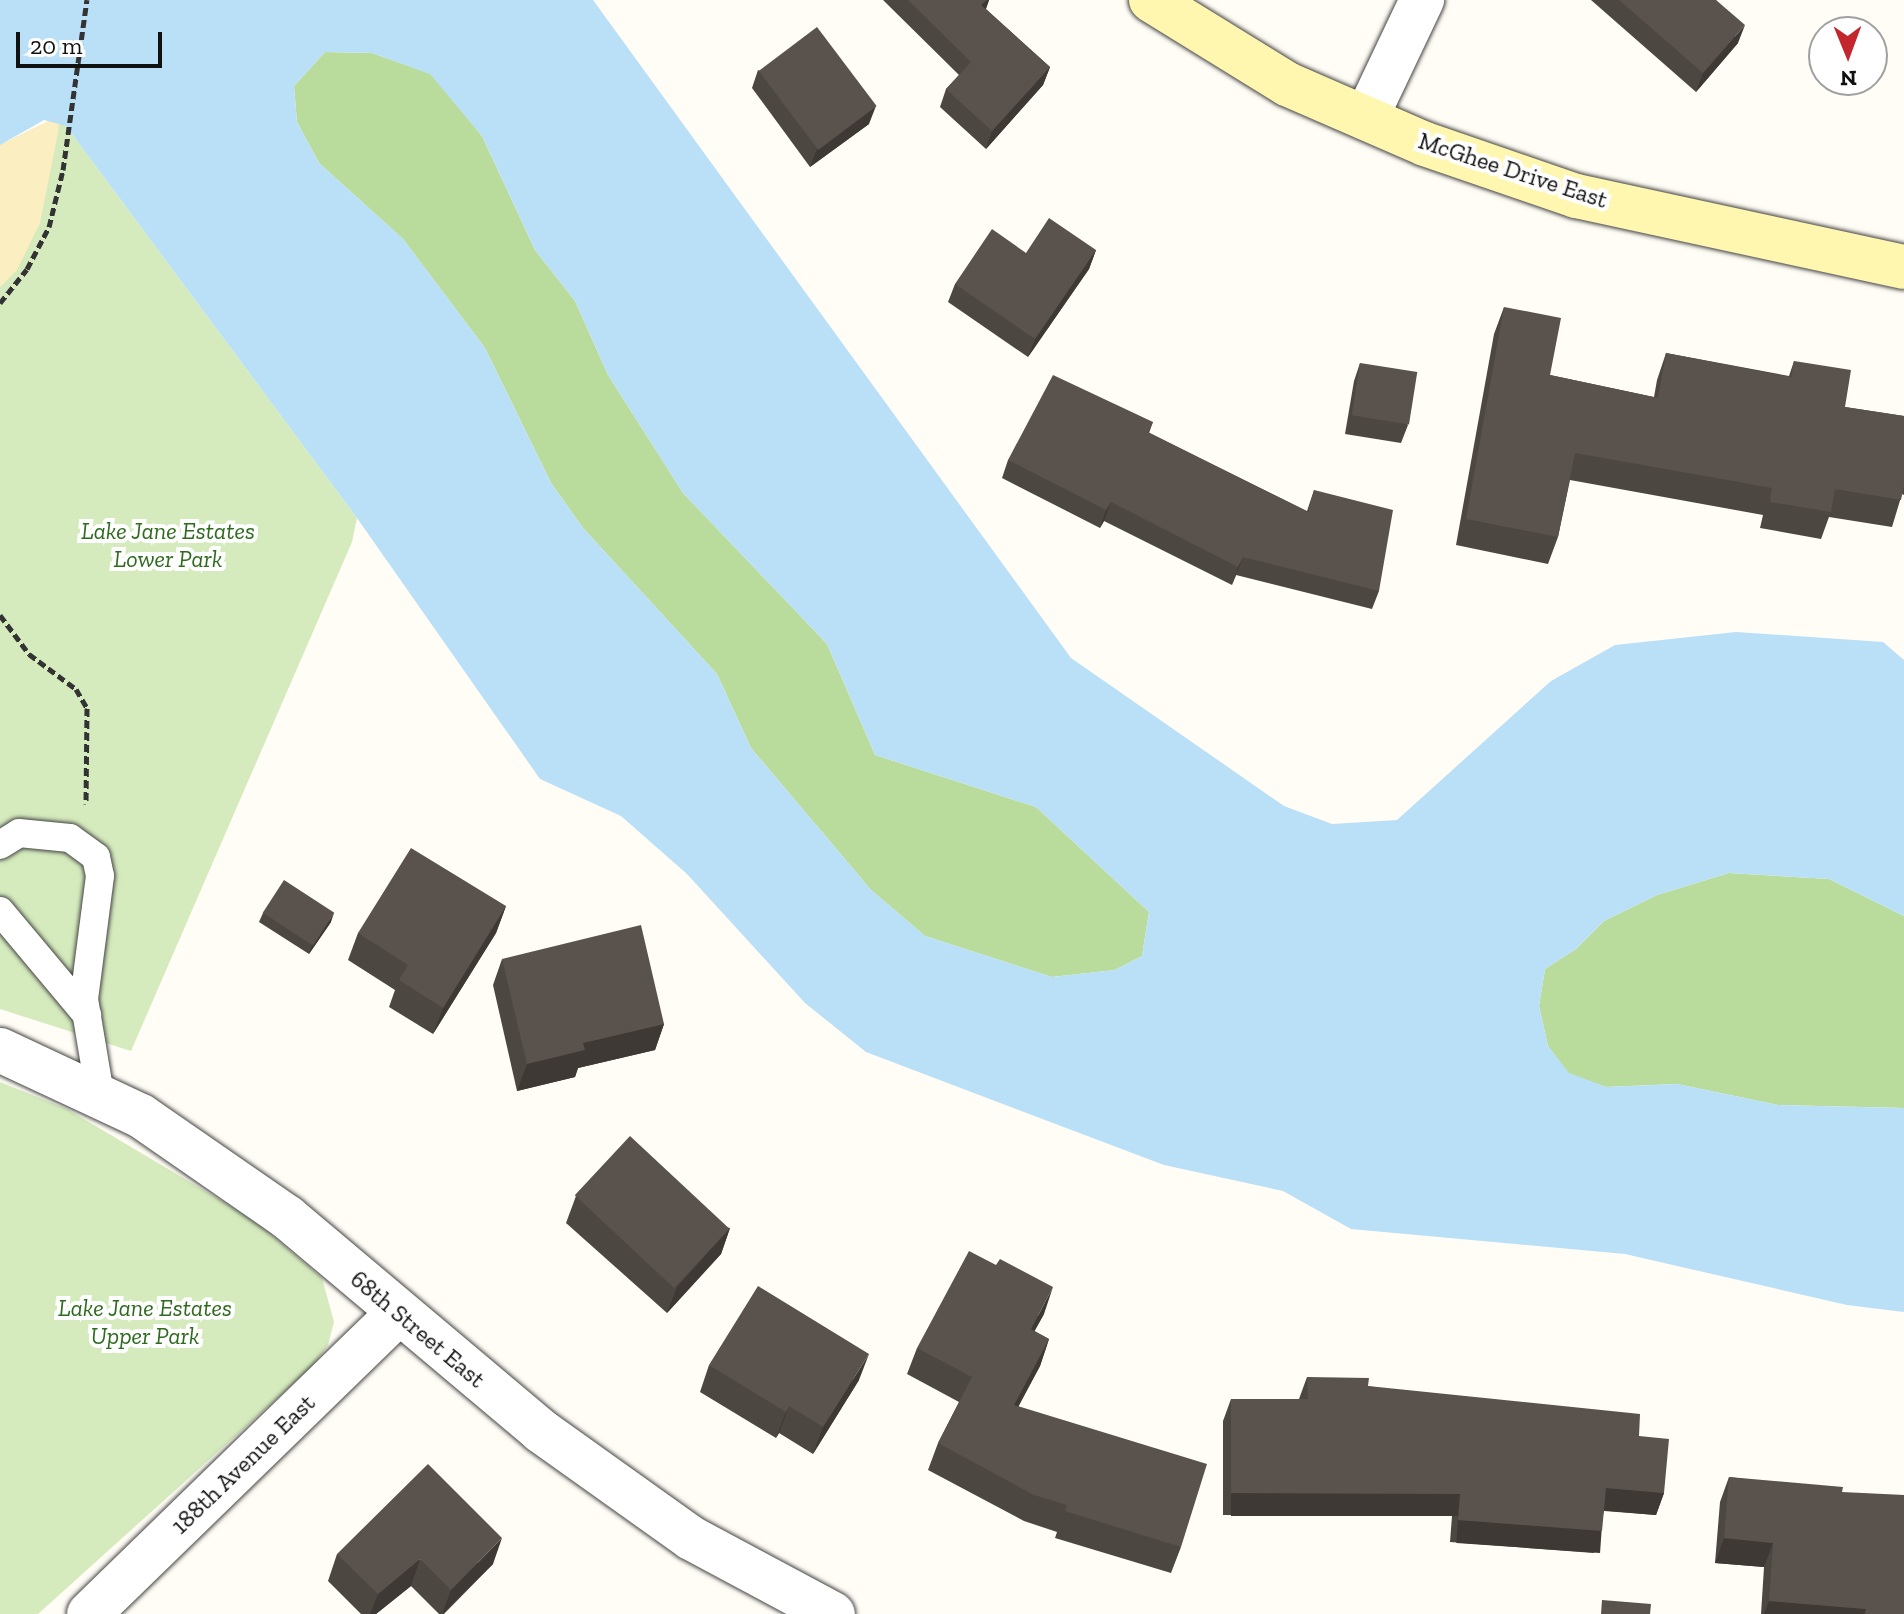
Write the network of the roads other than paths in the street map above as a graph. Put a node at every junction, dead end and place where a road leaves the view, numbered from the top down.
1 (1151, 0) edge
2 (1422, 0) edge
3 (1366, 118) junction
4 (1904, 267) edge
5 (0, 845) edge
6 (0, 911) edge
7 (87, 1015) junction
8 (0, 1050) edge
9 (100, 1095) junction
10 (397, 1315) junction
11 (89, 1614) edge
12 (833, 1614) edge

1 - 3 street, McGhee Drive East
2 - 3 street
3 - 4 street, McGhee Drive East
5 - 7 lane
6 - 7 lane
7 - 9 lane
8 - 9 street, 68th Street East
9 - 10 street, 68th Street East
10 - 11 street, 188th Avenue East
10 - 12 street, 68th Street East

